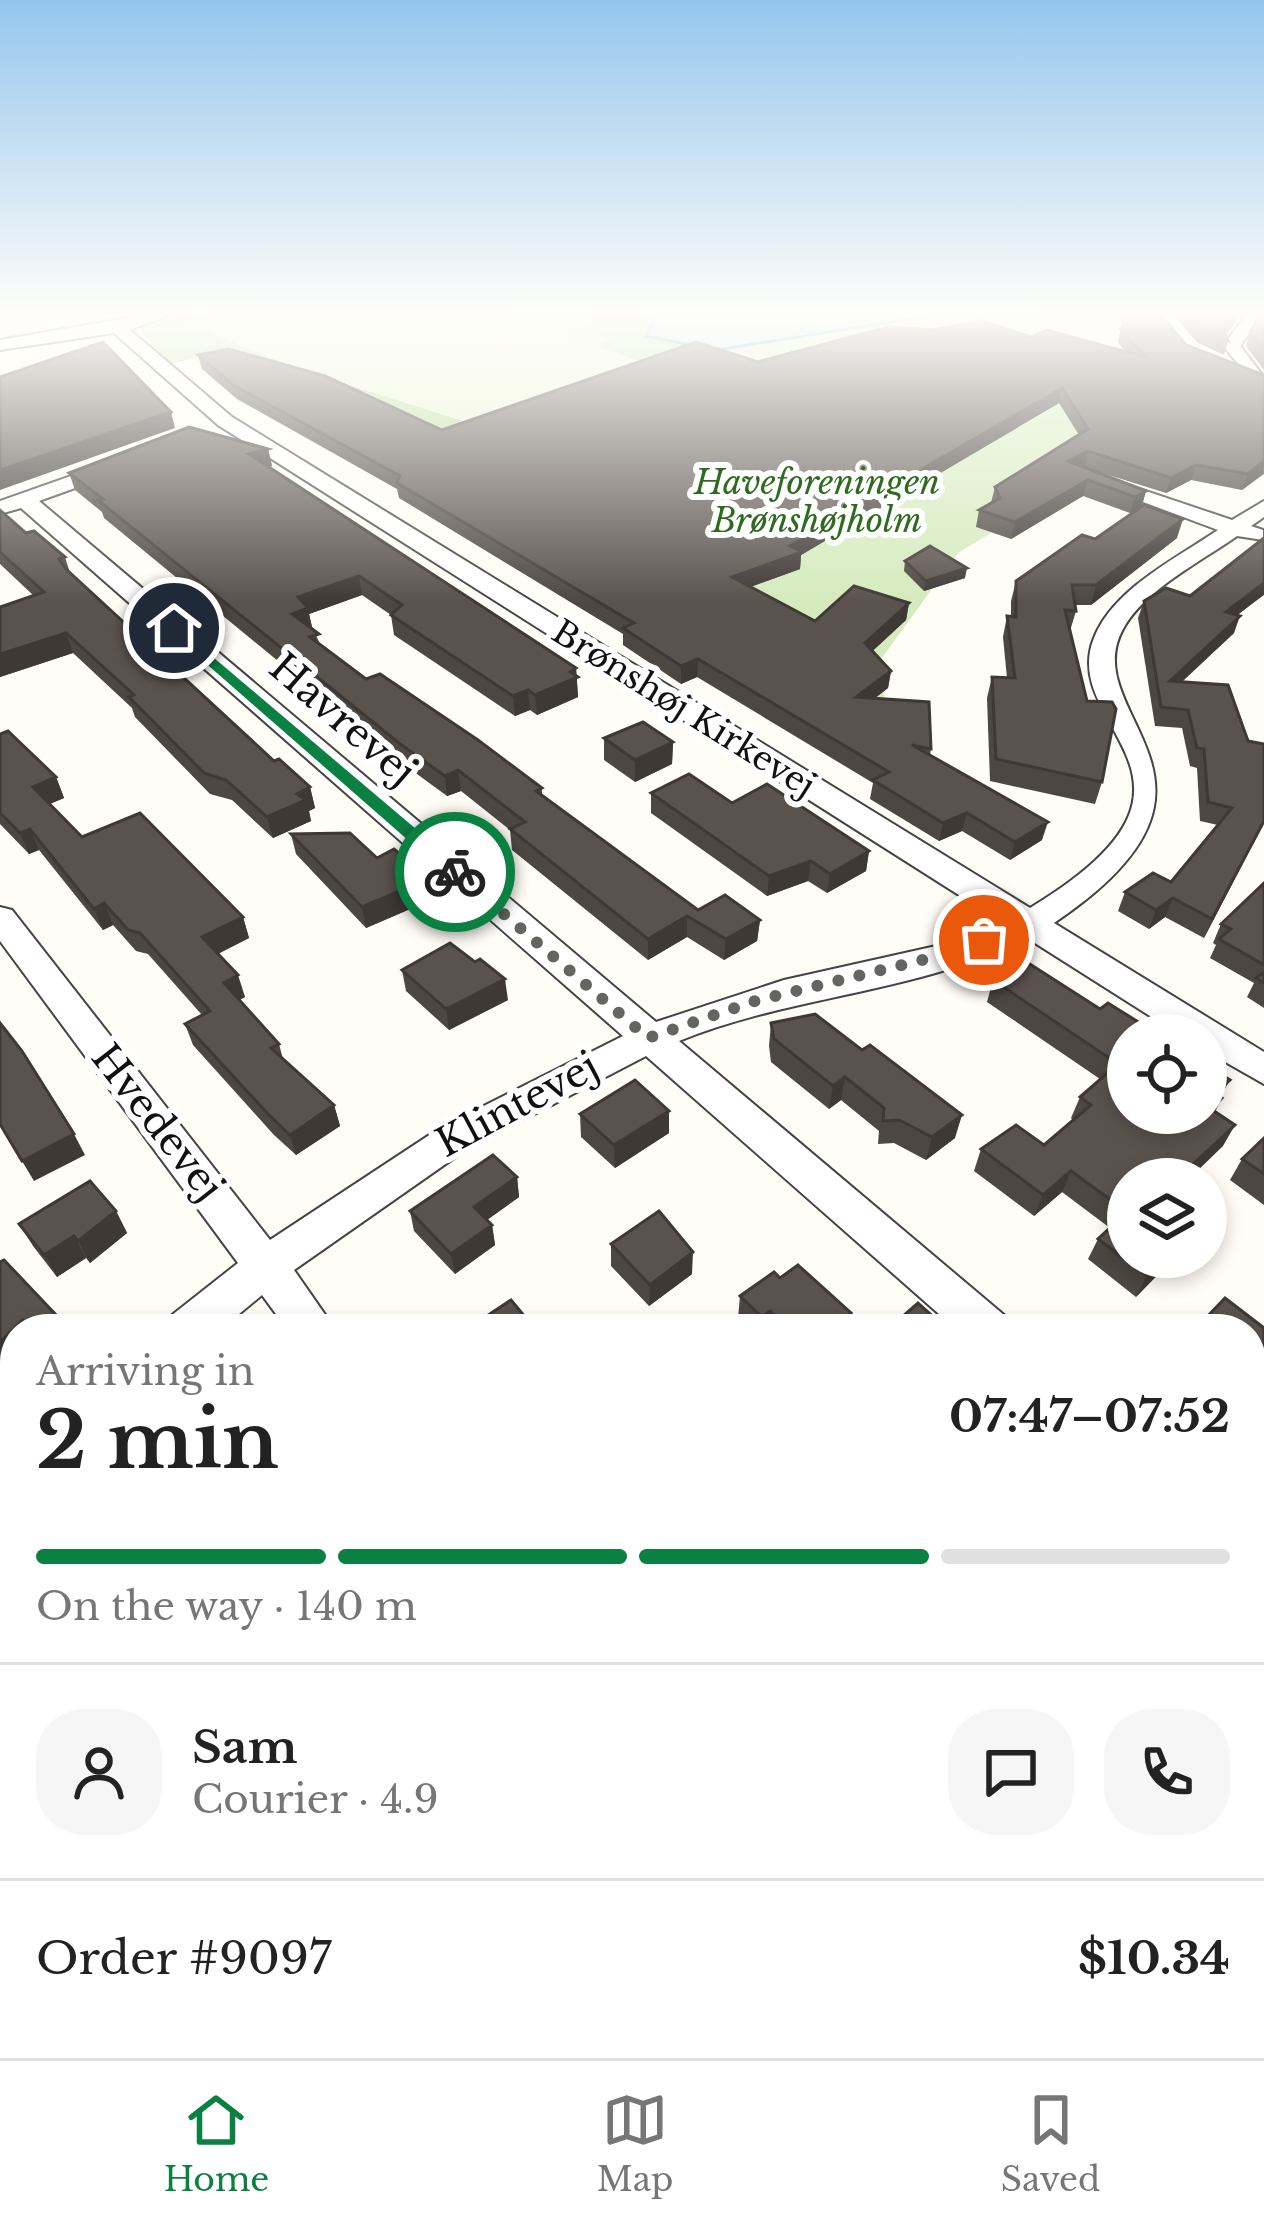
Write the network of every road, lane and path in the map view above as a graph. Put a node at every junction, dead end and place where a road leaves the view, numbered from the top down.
1 (200, 411) edge
2 (139, 458) edge
3 (1078, 475) edge
4 (13, 504) edge
5 (1264, 507) edge
6 (1236, 529) junction
7 (1264, 538) edge
8 (0, 918) edge
9 (1029, 924) junction
10 (648, 1038) junction
11 (1264, 1070) edge
12 (267, 1263) junction
13 (206, 1314) edge
14 (303, 1314) edge
15 (970, 1314) edge

1 - 9 street, Brønshøj Kirkevej
2 - 4 street
3 - 6 street
4 - 10 street, Havrevej
5 - 6 street, Klintevej
6 - 7 street
6 - 9 street, Klintevej
8 - 12 street, Hvedevej
9 - 10 street, Klintevej
9 - 11 street, Brønshøj Kirkevej
10 - 12 street, Klintevej
10 - 15 street, Havrevej
12 - 13 street, Klintevej
12 - 14 street, Hvedevej

